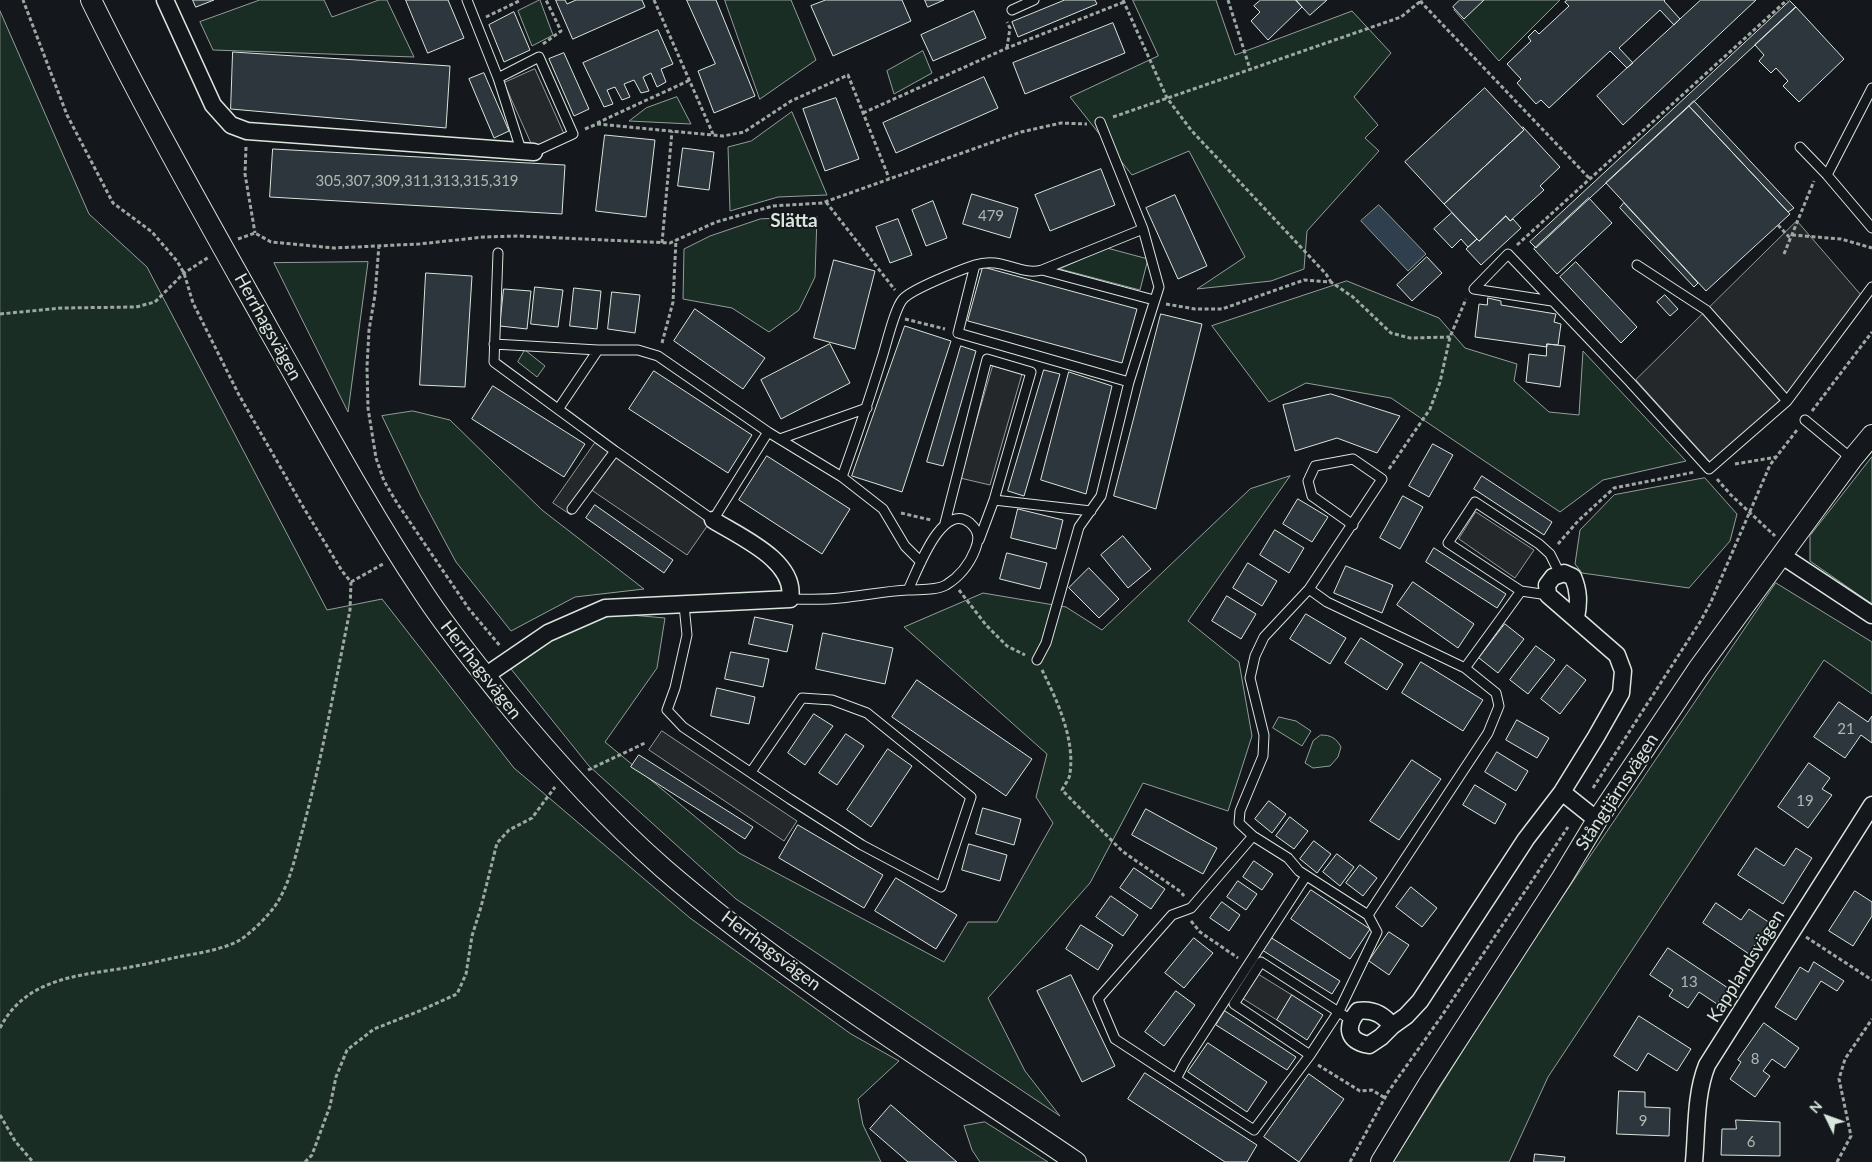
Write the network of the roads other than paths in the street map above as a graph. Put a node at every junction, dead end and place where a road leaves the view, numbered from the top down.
1 (91, 0) edge
2 (165, 0) edge
3 (467, 0) edge
4 (1034, 0) edge
5 (1012, 10) dead end
6 (498, 78) junction
7 (1872, 88) edge
8 (1100, 122) road end
9 (1800, 147) dead end
10 (527, 151) junction
11 (1827, 175) junction
12 (1872, 228) edge
13 (1143, 229) junction
14 (498, 253) dead end
15 (975, 265) junction
16 (1637, 266) dead end
17 (1042, 270) junction
18 (1872, 287) edge
19 (1154, 300) junction
20 (1552, 301) junction
21 (494, 344) junction
22 (598, 350) junction
23 (1129, 382) junction
24 (1787, 401) junction
25 (559, 408) junction
26 (867, 408) junction
27 (1805, 420) dead end
28 (768, 432) junction
29 (1872, 434) edge
30 (780, 439) junction
31 (615, 451) junction
32 (1852, 459) junction
33 (842, 477) junction
34 (994, 500) junction
35 (572, 509) dead end
36 (1091, 510) junction
37 (713, 520) junction
38 (945, 523) junction
39 (1353, 525) junction
40 (979, 540) junction
41 (1781, 555) junction
42 (921, 562) junction
43 (1560, 574) junction
44 (1309, 589) junction
45 (908, 590) junction
46 (1521, 591) junction
47 (1548, 595) junction
48 (790, 599) junction
49 (684, 605) junction
50 (1872, 615) edge
51 (1576, 618) junction
52 (1037, 660) road end
53 (1465, 668) junction
54 (485, 676) junction
55 (751, 772) junction
56 (1562, 792) junction
57 (1872, 805) edge
58 (1597, 820) junction
59 (1253, 836) junction
60 (1306, 876) junction
61 (1368, 915) junction
62 (1345, 1015) junction
63 (1387, 1031) junction
64 (1310, 1055) junction
65 (1176, 1079) junction
66 (1076, 1162) edge
67 (1381, 1162) edge
68 (1694, 1162) edge

1 - 54 street, Herrhagsvägen
2 - 10 street
3 - 6 lane
4 - 5 lane
6 - 10 lane
6 - 10 lane
7 - 11 lane
8 - 13 lane
9 - 11 lane
11 - 12 lane
13 - 17 lane
13 - 19 lane
14 - 21 lane
15 - 17 lane
15 - 23 lane
15 - 26 lane
16 - 24 lane
17 - 19 lane
18 - 24 lane
19 - 23 lane
20 - 20 lane
20 - 24 lane
21 - 22 lane
21 - 25 lane
22 - 25 lane
22 - 28 lane
23 - 36 lane
25 - 31 lane
26 - 30 lane
26 - 33 lane
27 - 32 lane
28 - 30 lane
28 - 37 lane
29 - 32 street, Stångtjärnsvägen
30 - 33 lane
31 - 35 lane
31 - 37 lane
32 - 41 street, Stångtjärnsvägen
33 - 42 lane
34 - 36 lane
34 - 38 lane
34 - 40 lane
36 - 52 lane
37 - 48 street
38 - 40 lane
38 - 42 lane
39 - 39 lane
39 - 44 lane
40 - 45 lane
41 - 50 street
41 - 58 street, Stångtjärnsvägen
42 - 45 lane
43 - 46 lane
43 - 47 street
43 - 51 street
44 - 53 lane
44 - 59 lane
45 - 48 lane
46 - 47 lane
46 - 53 lane
47 - 51 street
48 - 49 street
49 - 54 street
49 - 55 lane
51 - 56 street
53 - 61 lane
54 - 66 street, Herrhagsvägen
55 - 55 lane
56 - 58 street
56 - 63 street
57 - 68 street, Kapplandsvägen
58 - 67 street, Stångtjärnsvägen
59 - 60 lane
59 - 65 lane
60 - 61 lane
60 - 65 lane
61 - 62 lane
62 - 63 street
62 - 63 street
62 - 64 lane
62 - 64 lane
64 - 65 lane

